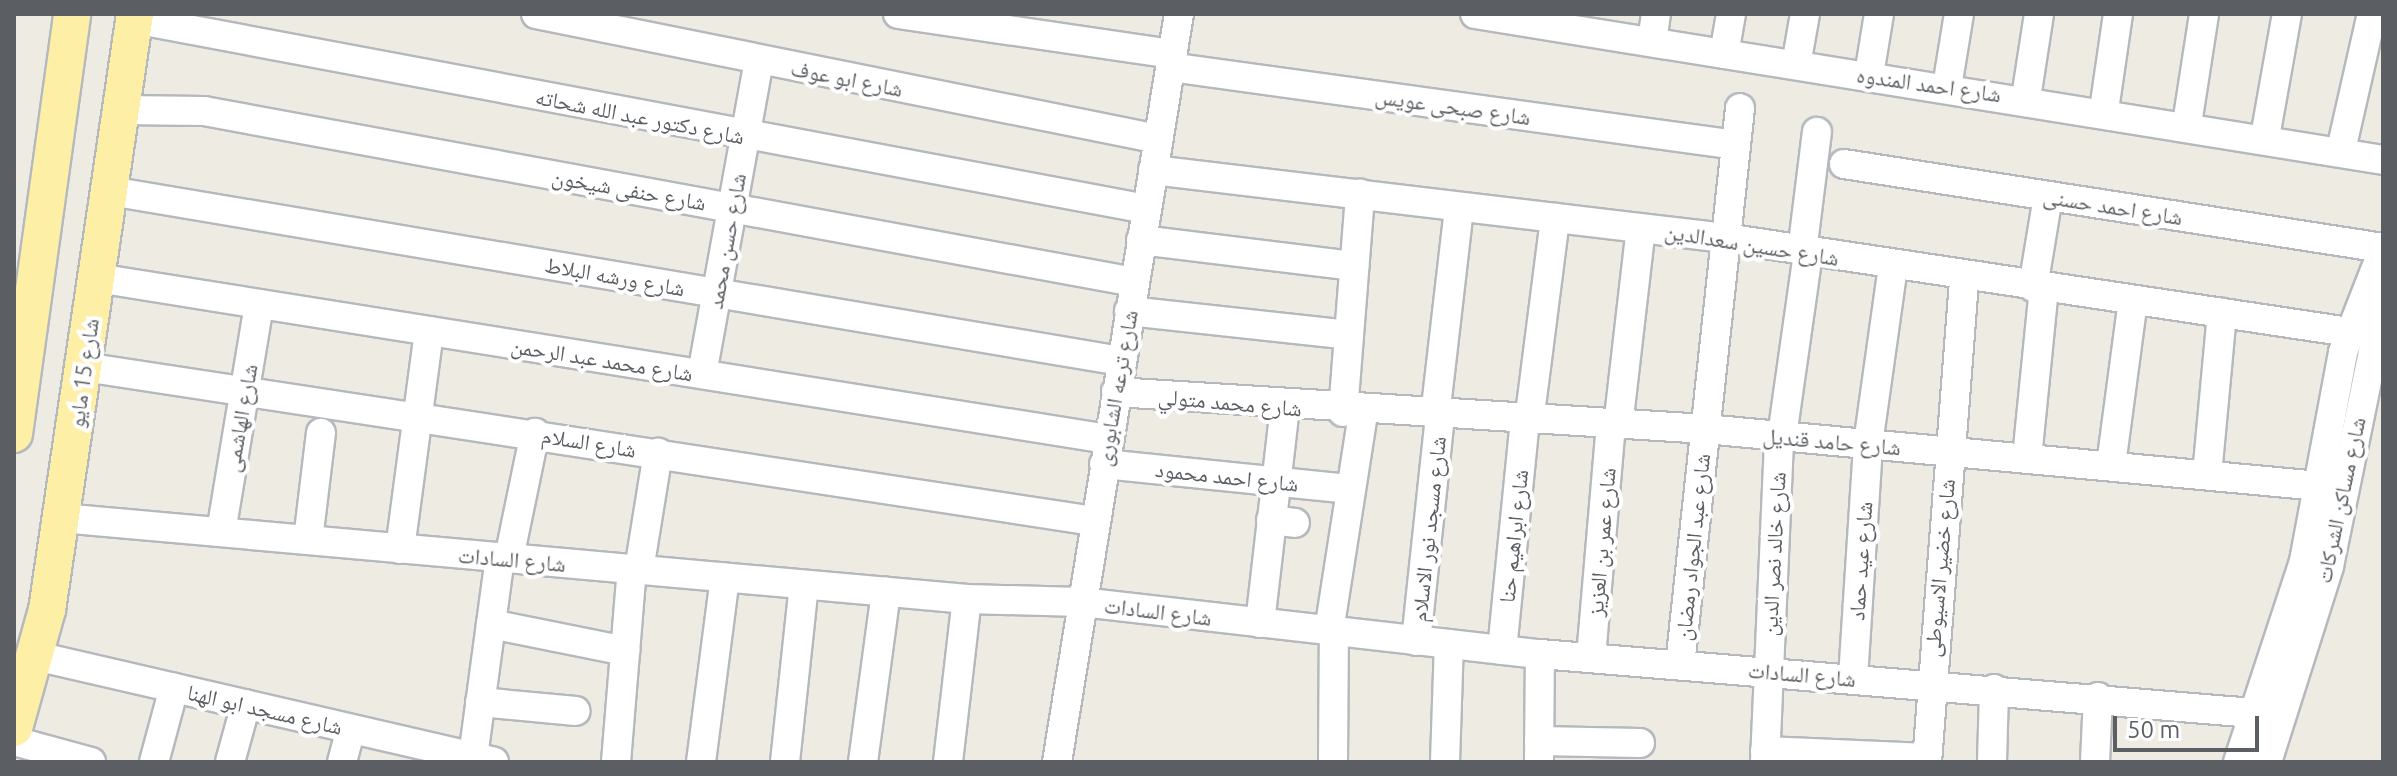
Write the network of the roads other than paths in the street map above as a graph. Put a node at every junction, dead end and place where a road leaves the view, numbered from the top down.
1 (72, 14) edge
2 (536, 14) edge
3 (898, 14) edge
4 (1179, 14) edge
5 (1475, 14) edge
6 (1656, 14) edge
7 (1731, 14) edge
8 (1805, 14) edge
9 (1879, 14) edge
10 (1959, 14) edge
11 (2039, 14) edge
12 (2118, 14) edge
13 (2204, 14) edge
14 (2287, 14) edge
15 (2372, 14) edge
16 (1505, 16) edge
17 (134, 17) edge
18 (1581, 22) edge
19 (1652, 42) junction
20 (1724, 54) junction
21 (1171, 60) junction
22 (759, 61) junction
23 (1796, 65) junction
24 (1869, 75) junction
25 (1947, 87) junction
26 (2026, 98) junction
27 (1740, 108) dead end
28 (122, 110) junction
29 (2104, 110) junction
30 (2187, 124) junction
31 (1817, 132) dead end
32 (745, 136) junction
33 (2265, 137) junction
34 (1158, 139) junction
35 (1736, 145) junction
36 (2341, 150) junction
37 (2383, 160) edge
38 (1844, 164) dead end
39 (1153, 170) junction
40 (110, 191) junction
41 (1360, 194) junction
42 (2048, 196) junction
43 (1459, 207) junction
44 (732, 208) junction
45 (1146, 209) junction
46 (1555, 218) junction
47 (1641, 228) junction
48 (1725, 238) junction
49 (1141, 240) junction
50 (2383, 249) edge
51 (1805, 252) junction
52 (1354, 266) junction
53 (1893, 266) junction
54 (1964, 277) junction
55 (97, 278) junction
56 (1134, 282) junction
57 (2039, 288) junction
58 (717, 293) junction
59 (2133, 301) junction
60 (259, 304) junction
61 (1129, 311) junction
62 (2222, 313) junction
63 (2372, 323) edge
64 (429, 331) junction
65 (1349, 335) junction
66 (1121, 361) junction
67 (84, 367) junction
68 (702, 374) junction
69 (245, 388) junction
70 (1116, 392) junction
71 (1285, 406) junction
72 (1353, 412) junction
73 (418, 415) junction
74 (1438, 417) junction
75 (1527, 422) junction
76 (1615, 426) junction
77 (1705, 429) junction
78 (321, 433) dead end
79 (535, 433) junction
80 (14, 434) edge
81 (1781, 436) junction
82 (1868, 444) junction
83 (1948, 451) junction
84 (1106, 452) junction
85 (658, 453) junction
86 (2027, 458) junction
87 (2111, 465) junction
88 (2207, 475) junction
89 (1275, 481) junction
90 (2320, 486) junction
91 (1351, 489) junction
92 (61, 518) junction
93 (1094, 521) junction
94 (221, 532) junction
95 (308, 540) junction
96 (400, 549) junction
97 (504, 558) junction
98 (636, 570) junction
99 (725, 578) junction
100 (804, 585) junction
101 (886, 592) junction
102 (967, 599) junction
103 (1081, 602) junction
104 (1260, 623) junction
105 (491, 624) junction
106 (1332, 632) junction
107 (1416, 641) junction
108 (1449, 644) junction
109 (1502, 650) junction
110 (625, 651) junction
111 (1540, 654) junction
112 (36, 656) junction
113 (1591, 657) junction
114 (1680, 665) junction
115 (1766, 671) junction
116 (1853, 678) junction
117 (1929, 684) junction
118 (174, 688) junction
119 (1994, 689) junction
120 (2098, 697) junction
121 (480, 702) junction
122 (246, 704) junction
123 (576, 711) dead end
124 (2253, 713) junction
125 (14, 728) edge
126 (351, 729) junction
127 (14, 741) edge
128 (1640, 743) dead end
129 (1539, 751) edge
130 (1765, 756) edge
131 (484, 760) edge
132 (1927, 760) edge
133 (91, 762) edge
134 (154, 762) edge
135 (230, 762) edge
136 (342, 762) edge
137 (616, 762) edge
138 (701, 762) edge
139 (785, 762) edge
140 (863, 762) edge
141 (948, 762) edge
142 (1057, 762) edge
143 (1333, 762) edge
144 (1445, 762) edge
145 (1992, 762) edge
146 (2095, 762) edge
147 (2238, 762) edge
148 (2267, 762) edge

1 - 80 main road
2 - 22 street, شارع ابو عوف
3 - 21 street, شارع صبحى عويس
4 - 21 street, شارع ترعه الشابورى
5 - 16 street, شارع احمد المندوه
6 - 19 street
7 - 20 street
8 - 23 street
9 - 24 street
10 - 25 street
11 - 26 street
12 - 29 street
13 - 30 street
14 - 33 street
15 - 36 street
16 - 18 street, شارع احمد المندوه
17 - 28 main road, شارع 15 مايو
17 - 32 street, شارع دكتور عبد الله شحاته
18 - 19 street, شارع احمد المندوه
19 - 20 street, شارع احمد المندوه
20 - 23 street, شارع احمد المندوه
21 - 34 street, شارع ترعه الشابورى
21 - 35 street, شارع صبحى عويس
22 - 32 street, شارع حسن محمد
22 - 34 street, شارع ابو عوف
23 - 24 street, شارع احمد المندوه
24 - 25 street, شارع احمد المندوه
25 - 26 street, شارع احمد المندوه
26 - 29 street, شارع احمد المندوه
27 - 35 street, شارع عبد الجواد رمضان
28 - 40 main road, شارع 15 مايو
28 - 44 street, شارع حنفى شيخون
29 - 30 street, شارع احمد المندوه
30 - 33 street, شارع احمد المندوه
31 - 51 street, شارع خالد نصر الدين
32 - 44 street, شارع حسن محمد
32 - 45 street, شارع دكتور عبد الله شحاته
33 - 36 street, شارع احمد المندوه
34 - 39 street, شارع ترعه الشابورى
35 - 48 street, شارع عبد الجواد رمضان
36 - 37 street, شارع احمد المندوه
38 - 42 street, شارع احمد حسنى
39 - 41 street, شارع حسين سعدالدين
39 - 45 street, شارع ترعه الشابورى
40 - 55 main road, شارع 15 مايو
40 - 58 street, شارع ورشه البلاط
41 - 43 street, شارع حسين سعدالدين
41 - 52 street
42 - 50 street, شارع احمد حسنى
42 - 57 street
43 - 46 street, شارع حسين سعدالدين
43 - 74 street, شارع مسجد نور الاسلام
44 - 56 street, شارع حنفى شيخون
44 - 58 street, شارع حسن محمد
45 - 49 street, شارع ترعه الشابورى
46 - 47 street, شارع حسين سعدالدين
46 - 75 street, شارع ابراهيم حنا
47 - 48 street, شارع حسين سعدالدين
47 - 76 street, شارع عمر بن العزيز
48 - 51 street, شارع حسين سعدالدين
48 - 77 street, شارع عبد الجواد رمضان
49 - 52 street
49 - 56 street, شارع ترعه الشابورى
50 - 63 street
51 - 53 street, شارع حسين سعدالدين
51 - 81 street, شارع خالد نصر الدين
52 - 65 street
53 - 54 street, شارع حسين سعدالدين
53 - 82 street, شارع عيد حماد
54 - 57 street, شارع حسين سعدالدين
54 - 83 street, شارع خضير الاسيوطى
55 - 60 street, شارع محمد عبد الرحمن
55 - 67 main road, شارع 15 مايو
56 - 61 street, شارع ترعه الشابورى
57 - 59 street, شارع حسين سعدالدين
57 - 86 street
58 - 66 street, شارع ورشه البلاط
58 - 68 street, شارع حسن محمد
59 - 62 street, شارع حسين سعدالدين
59 - 87 street
60 - 64 street, شارع محمد عبد الرحمن
60 - 69 street, شارع الهاشمى
61 - 65 street
61 - 66 street, شارع ترعه الشابورى
62 - 63 street, شارع حسين سعدالدين
62 - 88 street
63 - 90 street, شارع مساكن الشركات
63 - 148 street, شارع مساكن الشركات
64 - 68 street, شارع محمد عبد الرحمن
64 - 73 street
65 - 72 street
66 - 70 street, شارع ترعه الشابورى
67 - 69 street, شارع السلام
67 - 92 main road, شارع 15 مايو
68 - 84 street, شارع محمد عبد الرحمن
69 - 73 street, شارع السلام
69 - 94 street, شارع الهاشمى
70 - 71 street, شارع محمد متولي
70 - 84 street, شارع ترعه الشابورى
71 - 72 street, شارع محمد متولي
71 - 89 street
72 - 74 street, شارع حامد قنديل
72 - 91 street
73 - 79 street, شارع السلام
73 - 96 street
74 - 75 street, شارع حامد قنديل
74 - 107 street, شارع مسجد نور الاسلام
75 - 76 street, شارع حامد قنديل
75 - 109 street, شارع ابراهيم حنا
76 - 77 street, شارع حامد قنديل
76 - 113 street, شارع عمر بن العزيز
77 - 81 street, شارع حامد قنديل
77 - 114 street, شارع عبد الجواد رمضان
78 - 95 street
79 - 85 street, شارع السلام
79 - 97 street
81 - 82 street, شارع حامد قنديل
81 - 115 street, شارع خالد نصر الدين
82 - 83 street, شارع حامد قنديل
82 - 116 street, شارع عيد حماد
83 - 86 street, شارع حامد قنديل
83 - 117 street, شارع خضير الاسيوطى
84 - 89 street, شارع احمد محمود
84 - 93 street, شارع ترعه الشابورى
85 - 93 street, شارع السلام
85 - 98 street
86 - 87 street, شارع حامد قنديل
87 - 88 street, شارع حامد قنديل
88 - 90 street, شارع حامد قنديل
89 - 91 street, شارع احمد محمود
89 - 104 street
90 - 124 street, شارع مساكن الشركات
91 - 106 street
92 - 94 street, شارع السادات
92 - 112 main road, شارع 15 مايو
93 - 103 street, شارع ترعه الشابورى
94 - 95 street, شارع السادات
95 - 96 street, شارع السادات
96 - 97 street, شارع السادات
97 - 98 street, شارع السادات
97 - 105 street
98 - 99 street, شارع السادات
98 - 110 street
99 - 100 street, شارع السادات
99 - 138 street
100 - 101 street, شارع السادات
100 - 139 street
101 - 102 street, شارع السادات
101 - 140 street
102 - 103 street, شارع السادات
102 - 141 street
103 - 104 street, شارع السادات
103 - 142 street, شارع ترعه الشابورى
104 - 106 street, شارع السادات
105 - 110 street
105 - 121 street
106 - 107 street, شارع السادات
106 - 143 street
107 - 108 street, شارع السادات
108 - 109 street, شارع السادات
108 - 144 street
109 - 111 street, شارع السادات
110 - 137 street
111 - 113 street, شارع السادات
111 - 129 street
112 - 118 street, شارع مسجد ابو الهنا
112 - 125 main road, شارع 15 مايو
113 - 114 street, شارع السادات
114 - 115 street, شارع السادات
115 - 116 street, شارع السادات
115 - 130 street, شارع خالد نصر الدين
116 - 117 street, شارع السادات
117 - 119 street, شارع السادات
117 - 132 street, شارع خضير الاسيوطى
118 - 122 street, شارع مسجد ابو الهنا
118 - 134 street
119 - 120 street, شارع السادات
119 - 145 street
120 - 124 street, شارع السادات
120 - 146 street
121 - 123 street
121 - 131 street
122 - 126 street, شارع مسجد ابو الهنا
122 - 135 street
124 - 147 street, شارع مساكن الشركات
126 - 131 street, شارع مسجد ابو الهنا
126 - 136 street
127 - 133 street
128 - 129 street
130 - 132 street

